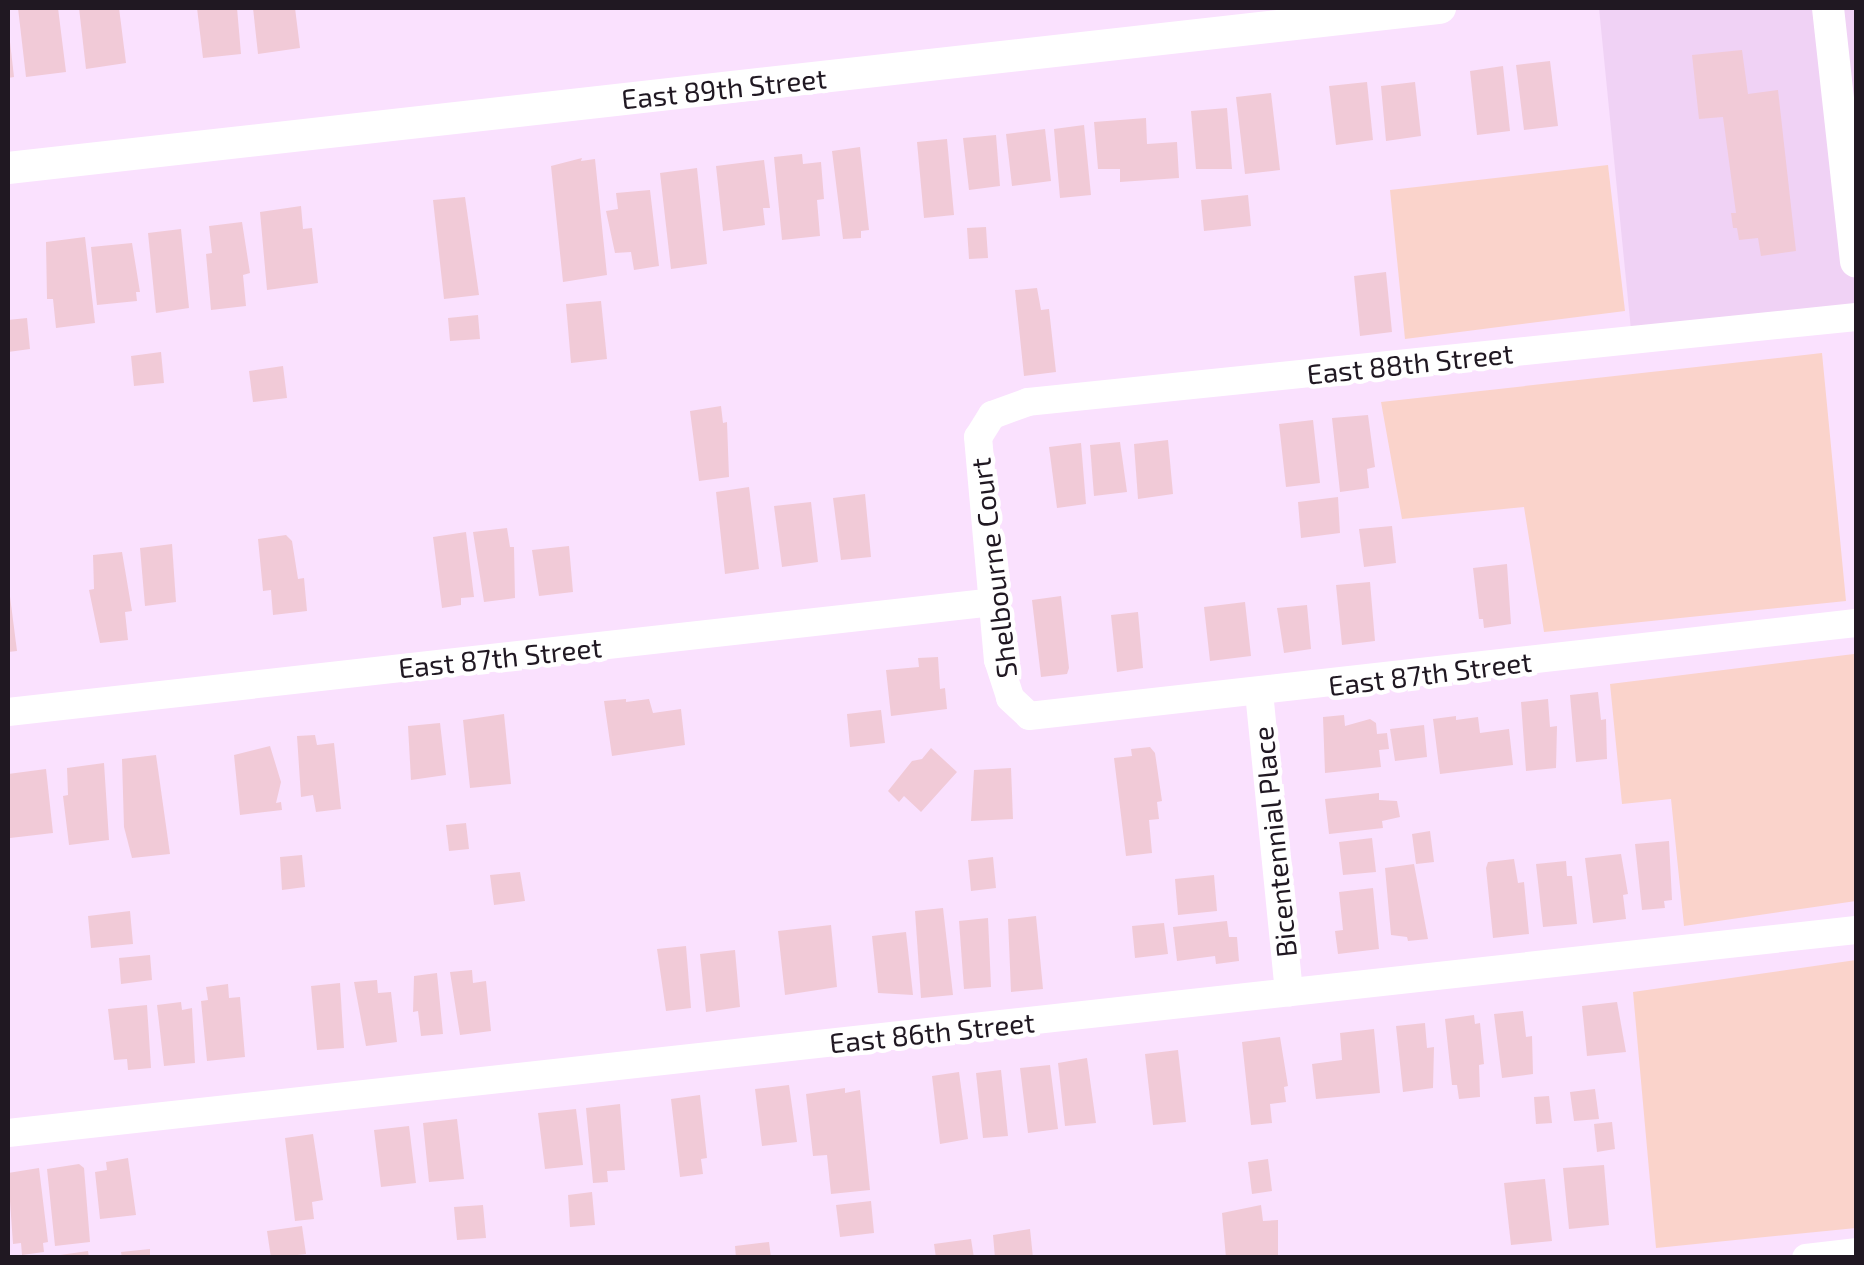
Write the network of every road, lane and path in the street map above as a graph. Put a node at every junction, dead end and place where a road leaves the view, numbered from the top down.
1 (1440, 8) edge
2 (1828, 8) edge
3 (8, 168) edge
4 (1856, 261) edge
5 (1856, 318) edge
6 (978, 438) joint
7 (993, 602) junction
8 (1856, 623) edge
9 (1258, 692) junction
10 (1010, 698) joint
11 (8, 712) edge
12 (1856, 930) edge
13 (1288, 992) junction
14 (8, 1134) edge
15 (1856, 1252) edge
16 (1806, 1258) edge

1 - 3 street, East 89th Street
2 - 4 street
5 - 6 street, East 88th Street
6 - 7 street, Shelbourne Court
7 - 10 street, Shelbourne Court
7 - 11 street, East 87th Street
8 - 9 street, East 87th Street
9 - 10 street, East 87th Street
9 - 13 street, Bicentennial Place
12 - 13 street, East 86th Street
13 - 14 street, East 86th Street
15 - 16 street

